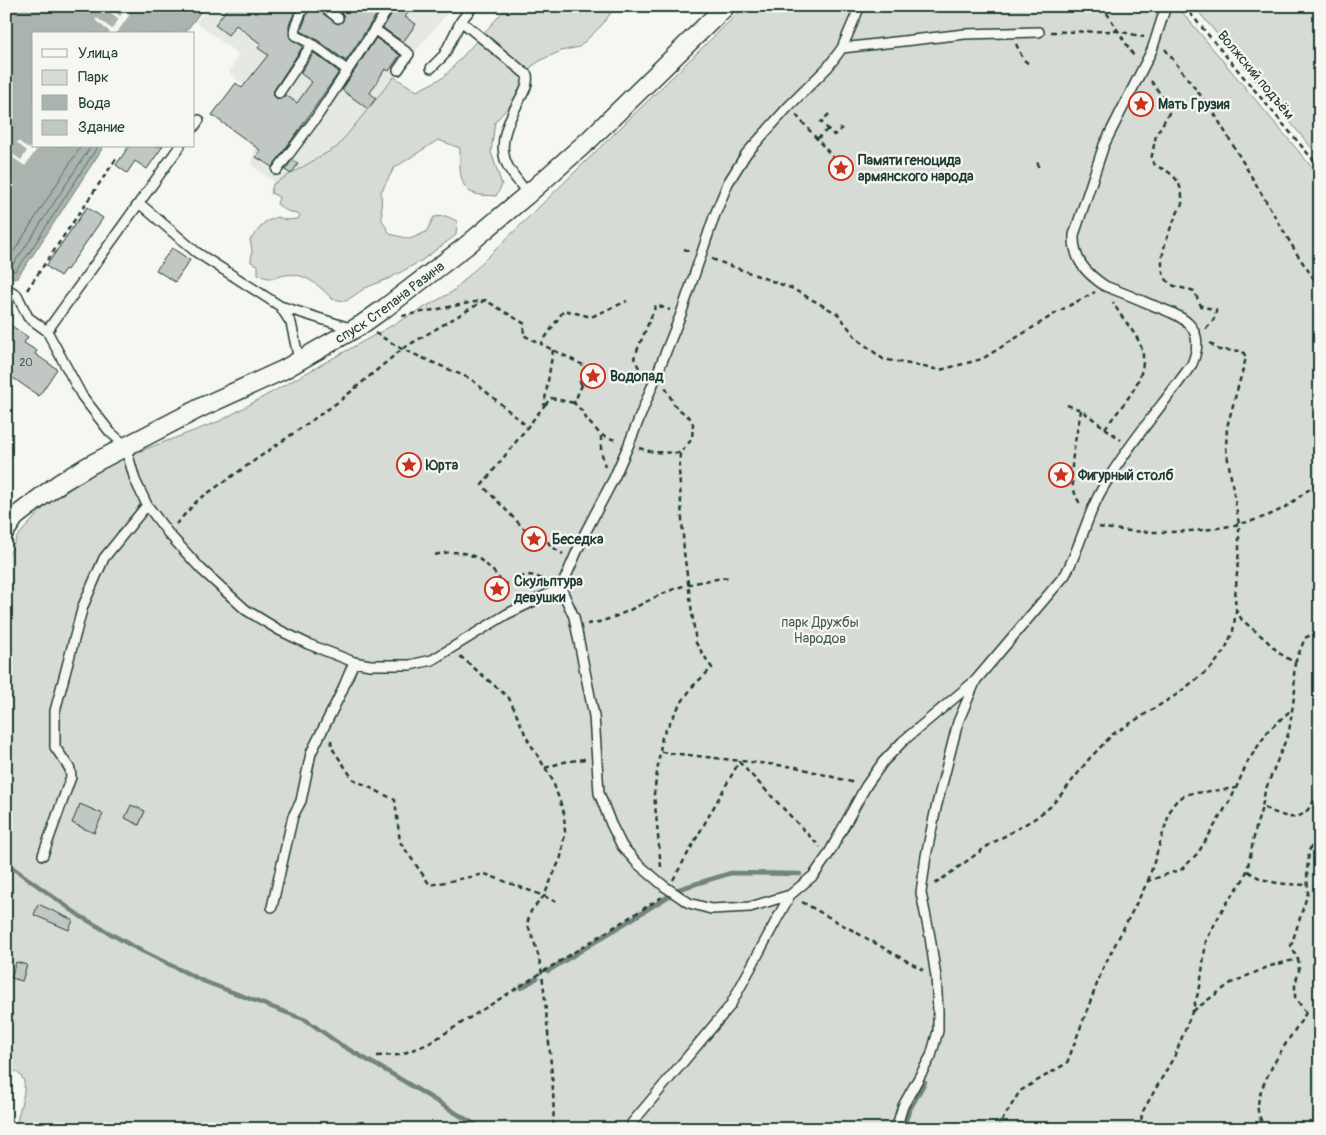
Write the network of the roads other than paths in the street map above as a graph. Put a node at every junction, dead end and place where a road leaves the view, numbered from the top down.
1 (304, 6) edge
2 (323, 6) edge
3 (377, 6) edge
4 (473, 6) edge
5 (726, 6) edge
6 (860, 6) edge
7 (1166, 6) edge
8 (388, 9) edge
9 (338, 18) dead end
10 (461, 21) junction
11 (374, 29) junction
12 (1039, 32) road end
13 (312, 44) junction
14 (842, 48) junction
15 (431, 68) dead end
16 (347, 70) junction
17 (398, 70) dead end
18 (279, 93) dead end
19 (179, 148) edge
20 (277, 170) dead end
21 (528, 194) junction
22 (139, 203) junction
23 (6, 288) edge
24 (280, 306) junction
25 (357, 327) junction
26 (47, 331) junction
27 (299, 360) junction
28 (125, 445) junction
29 (147, 505) junction
30 (6, 530) edge
31 (561, 588) junction
32 (354, 662) junction
33 (976, 680) junction
34 (43, 855) dead end
35 (790, 895) junction
36 (272, 907) dead end
37 (632, 1123) dead end
38 (896, 1129) edge

1 - 13 lane
2 - 9 lane
3 - 8 lane
4 - 10 lane
5 - 21 street, спуск Степана Разина
6 - 14 lane
7 - 33 lane
8 - 11 lane
10 - 15 lane
10 - 21 lane
11 - 16 lane
11 - 17 lane
12 - 14 lane
13 - 16 lane
13 - 18 lane
14 - 31 lane
16 - 20 lane
19 - 22 lane
21 - 25 street, спуск Степана Разина
22 - 24 lane
22 - 26 lane
23 - 26 lane
24 - 25 lane
24 - 27 lane
25 - 27 street, спуск Степана Разина
26 - 28 lane
27 - 28 street, спуск Степана Разина
28 - 29 lane
28 - 30 street, спуск Степана Разина
29 - 32 lane
29 - 34 lane
31 - 32 lane
31 - 35 lane
32 - 36 lane
33 - 35 lane
33 - 38 lane
35 - 37 lane

